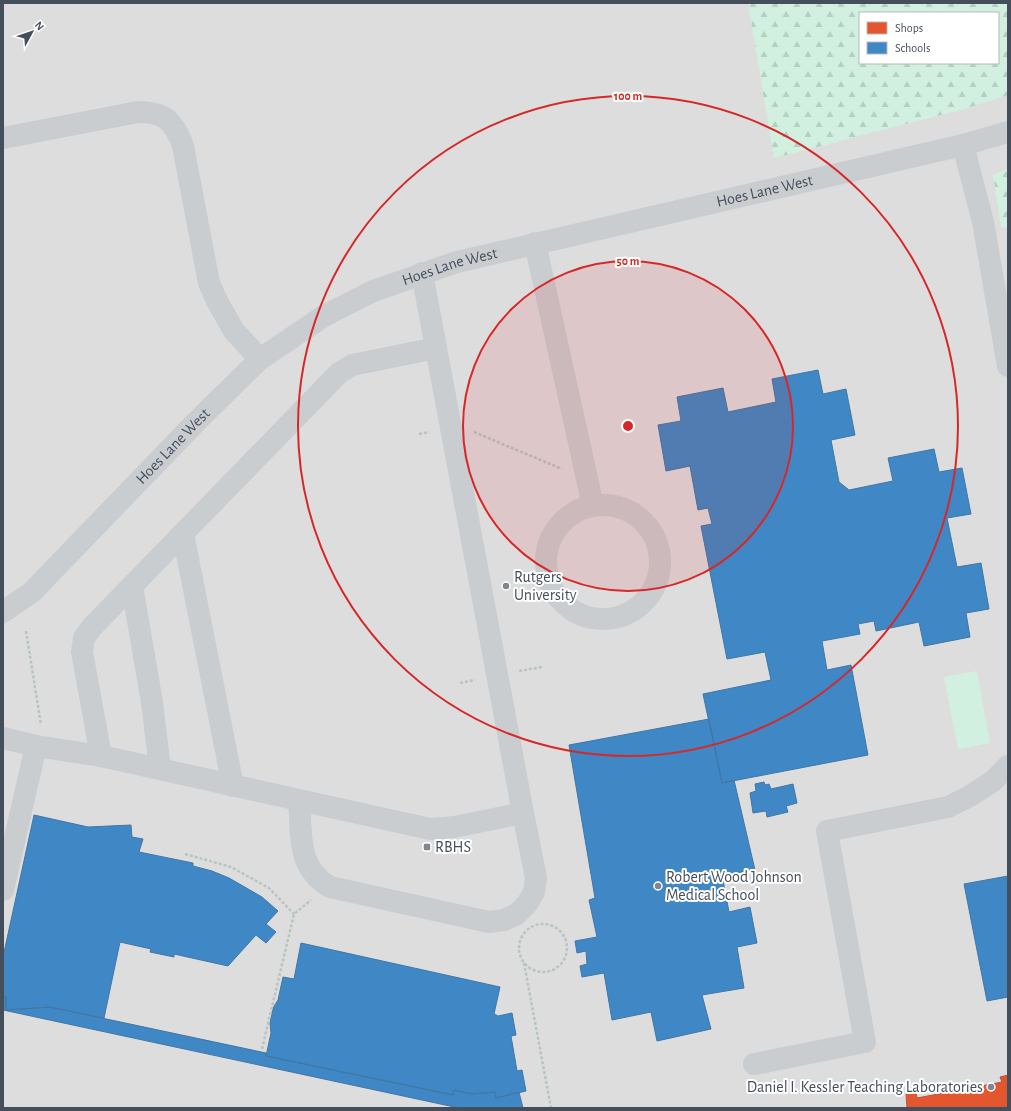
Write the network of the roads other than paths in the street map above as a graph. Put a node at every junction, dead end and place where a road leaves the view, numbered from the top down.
1 (1008, 132) edge
2 (3, 138) edge
3 (963, 145) junction
4 (535, 243) junction
5 (422, 273) junction
6 (436, 348) junction
7 (260, 359) junction
8 (1008, 366) edge
9 (593, 506) junction
10 (183, 534) junction
11 (132, 586) junction
12 (3, 612) edge
13 (3, 738) edge
14 (39, 739) junction
15 (101, 756) junction
16 (1008, 766) edge
17 (160, 769) junction
18 (233, 786) junction
19 (300, 800) junction
20 (523, 813) junction
21 (3, 890) edge
22 (754, 1064) dead end

1 - 3 street, Hoes Lane West
2 - 7 street
3 - 4 street, Hoes Lane West
3 - 8 street
4 - 5 street, Hoes Lane West
4 - 9 street
5 - 6 street
5 - 7 street, Hoes Lane West
6 - 10 street
6 - 20 street
7 - 12 street, Hoes Lane West
9 - 9 street
10 - 11 street
10 - 18 street
11 - 15 street
11 - 17 street
13 - 14 street
14 - 15 street
14 - 21 street
15 - 17 street
16 - 22 street
17 - 18 street
18 - 19 street
19 - 20 street
19 - 20 street

